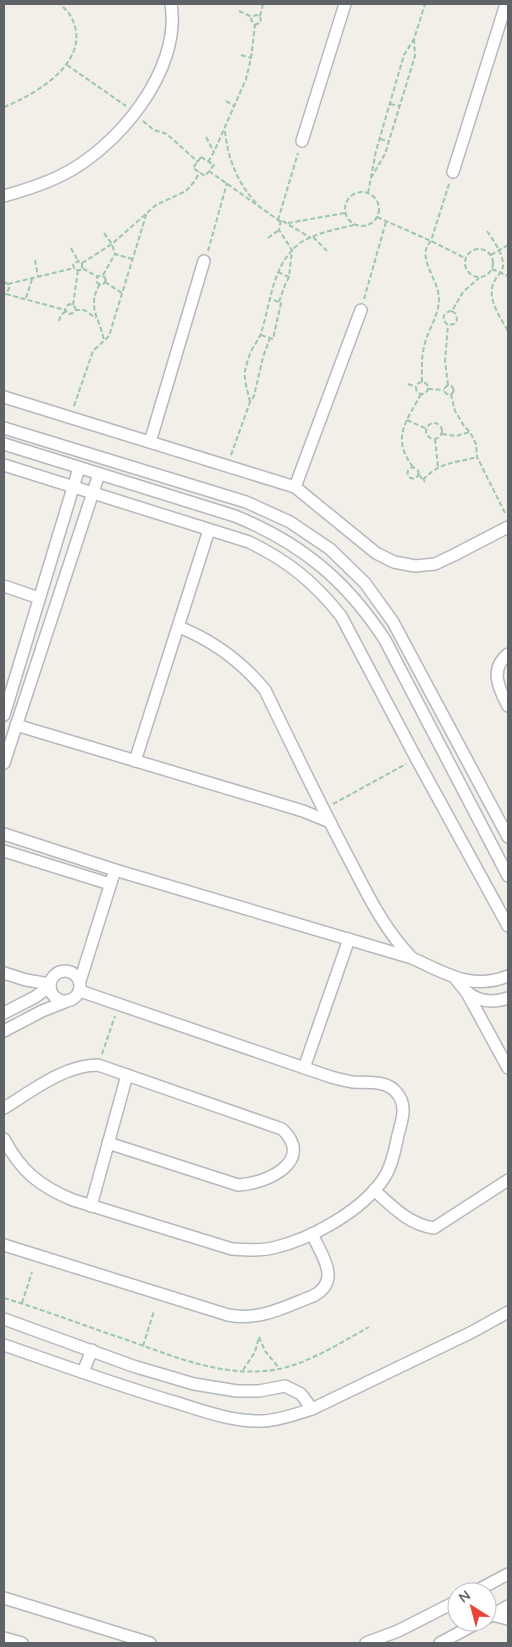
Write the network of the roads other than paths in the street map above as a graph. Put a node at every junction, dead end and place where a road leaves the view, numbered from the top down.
1 (171, 4) edge
2 (345, 4) edge
3 (506, 4) edge
4 (302, 141) road end
5 (453, 172) road end
6 (4, 196) edge
7 (204, 261) road end
8 (361, 310) road end
9 (4, 397) edge
10 (4, 428) edge
11 (150, 442) junction
12 (4, 444) edge
13 (4, 465) edge
14 (80, 468) junction
15 (99, 474) junction
16 (73, 487) junction
17 (295, 487) junction
18 (92, 493) junction
19 (508, 527) edge
20 (209, 530) junction
21 (4, 586) edge
22 (39, 598) junction
23 (179, 627) junction
24 (508, 654) edge
25 (508, 706) edge
26 (4, 715) edge
27 (16, 725) junction
28 (135, 760) junction
29 (4, 763) edge
30 (330, 822) junction
31 (4, 834) edge
32 (508, 837) edge
33 (4, 851) edge
34 (507, 869) edge
35 (115, 870) junction
36 (110, 884) junction
37 (508, 926) edge
38 (349, 939) junction
39 (412, 958) junction
40 (4, 973) edge
41 (508, 976) edge
42 (455, 978) junction
43 (49, 985) junction
44 (80, 986) junction
45 (463, 988) junction
46 (508, 998) edge
47 (66, 1002) junction
48 (4, 1013) edge
49 (4, 1031) edge
50 (304, 1068) junction
51 (508, 1068) edge
52 (127, 1075) junction
53 (4, 1108) edge
54 (4, 1139) edge
55 (108, 1143) junction
56 (8, 1156) edge
57 (508, 1180) edge
58 (374, 1190) junction
59 (91, 1206) junction
60 (312, 1234) junction
61 (4, 1246) edge
62 (508, 1312) edge
63 (4, 1319) edge
64 (4, 1346) edge
65 (92, 1350) junction
66 (82, 1372) junction
67 (312, 1409) junction
68 (508, 1574) edge
69 (493, 1582) edge
70 (4, 1598) edge
71 (447, 1606) edge
72 (460, 1632) edge
73 (4, 1638) edge
74 (22, 1643) edge
75 (150, 1643) edge
76 (366, 1643) edge
77 (440, 1643) edge

1 - 6 street
2 - 4 street
3 - 5 street
7 - 11 street
8 - 17 street
9 - 11 street
10 - 32 street
11 - 17 street
12 - 14 street
13 - 16 street
14 - 15 street
14 - 16 street
15 - 18 street
15 - 34 street
16 - 18 street
16 - 22 street
17 - 19 street
18 - 20 street
18 - 27 street
20 - 23 street
20 - 37 street
21 - 22 street
22 - 26 street
23 - 28 street
23 - 30 street
24 - 25 street
27 - 28 street
27 - 29 street
28 - 30 street
30 - 39 street
31 - 35 street
33 - 36 street
35 - 36 street
35 - 38 street
36 - 44 street
38 - 39 street
38 - 50 street
39 - 42 street
40 - 43 street
41 - 42 street
42 - 45 street
43 - 44 street
43 - 47 street
43 - 48 street
44 - 47 street
44 - 50 street
45 - 46 street
45 - 51 street
47 - 49 street
50 - 58 street
52 - 53 street
52 - 55 street
52 - 55 street
54 - 56 street
55 - 59 street
56 - 59 street
57 - 58 street
58 - 60 street
59 - 60 street
60 - 61 street
62 - 67 street
63 - 65 street
64 - 66 street
65 - 66 street
65 - 67 street
66 - 67 street
68 - 69 street
70 - 75 street
71 - 76 street
72 - 77 street
73 - 74 street

